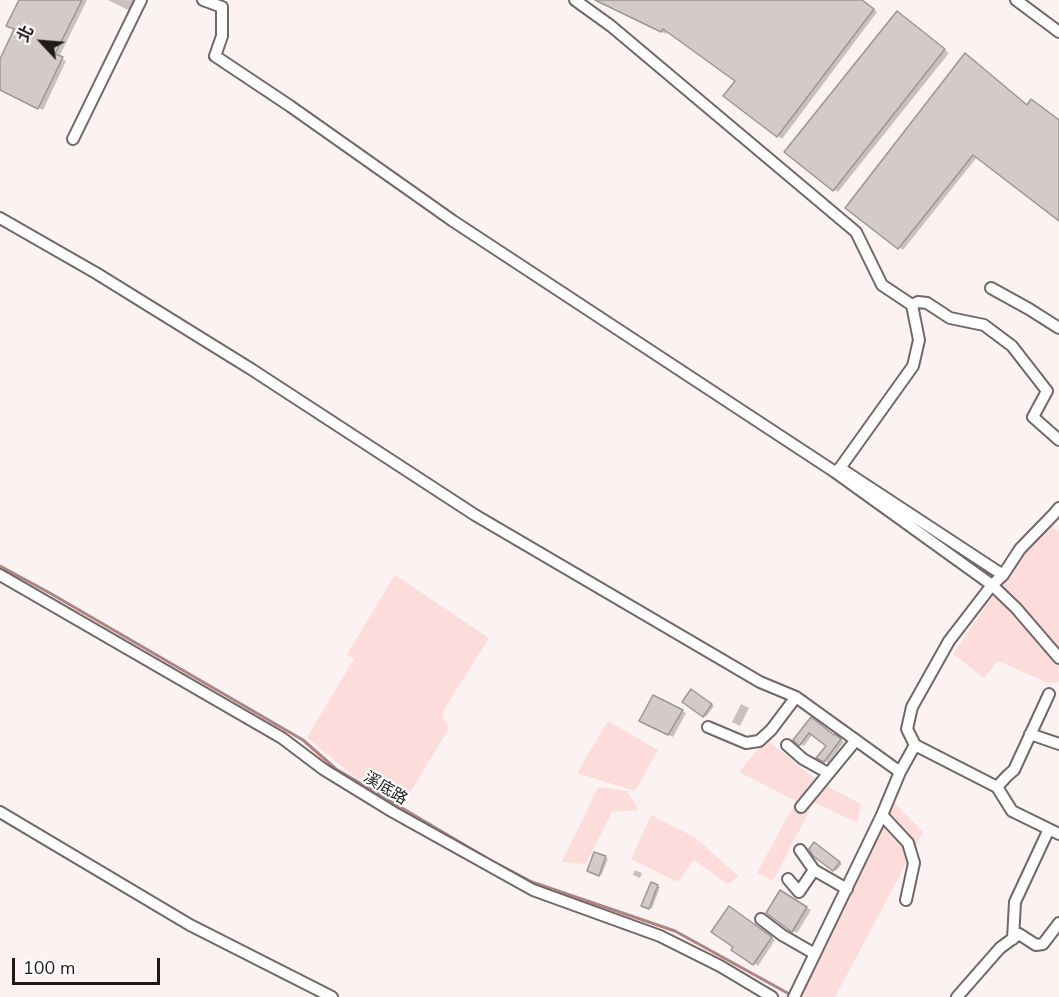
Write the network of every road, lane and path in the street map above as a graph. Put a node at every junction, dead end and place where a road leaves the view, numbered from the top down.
1 (141, 0) edge
2 (203, 0) edge
3 (575, 0) edge
4 (1016, 0) edge
5 (1059, 32) edge
6 (73, 139) dead end
7 (0, 218) edge
8 (991, 288) dead end
9 (912, 305) junction
10 (1059, 328) edge
11 (1059, 440) edge
12 (838, 470) junction
13 (1059, 508) edge
14 (0, 575) edge
15 (1003, 575) junction
16 (992, 585) junction
17 (1059, 658) edge
18 (1049, 694) dead end
19 (796, 697) junction
20 (708, 727) dead end
21 (1030, 734) junction
22 (856, 740) junction
23 (1059, 744) edge
24 (787, 745) dead end
25 (915, 745) junction
26 (900, 772) junction
27 (828, 773) junction
28 (997, 787) junction
29 (801, 807) dead end
30 (0, 812) edge
31 (882, 815) junction
32 (1054, 832) edge
33 (800, 850) dead end
34 (814, 870) junction
35 (788, 879) dead end
36 (847, 889) junction
37 (906, 900) dead end
38 (761, 919) dead end
39 (1059, 923) edge
40 (1014, 939) junction
41 (815, 954) junction
42 (332, 997) edge
43 (771, 997) edge
44 (794, 997) edge
45 (957, 997) edge

1 - 6 street
2 - 12 street
3 - 9 street
4 - 5 street
7 - 19 street
8 - 10 street
9 - 11 street
9 - 12 street
12 - 15 street
12 - 16 street
13 - 15 street
14 - 43 street, 溪底路
15 - 16 street
16 - 17 street
16 - 25 street
18 - 21 street
19 - 20 street
19 - 22 street
21 - 23 street
21 - 28 street
22 - 26 street
22 - 27 street
24 - 27 street
25 - 26 street
25 - 28 street
26 - 31 street
27 - 29 street
28 - 32 street
30 - 42 street
31 - 36 street
31 - 37 street
32 - 40 street
33 - 34 street
34 - 35 street
34 - 36 street
36 - 41 street
38 - 41 street
39 - 40 street
40 - 45 street
41 - 44 street

